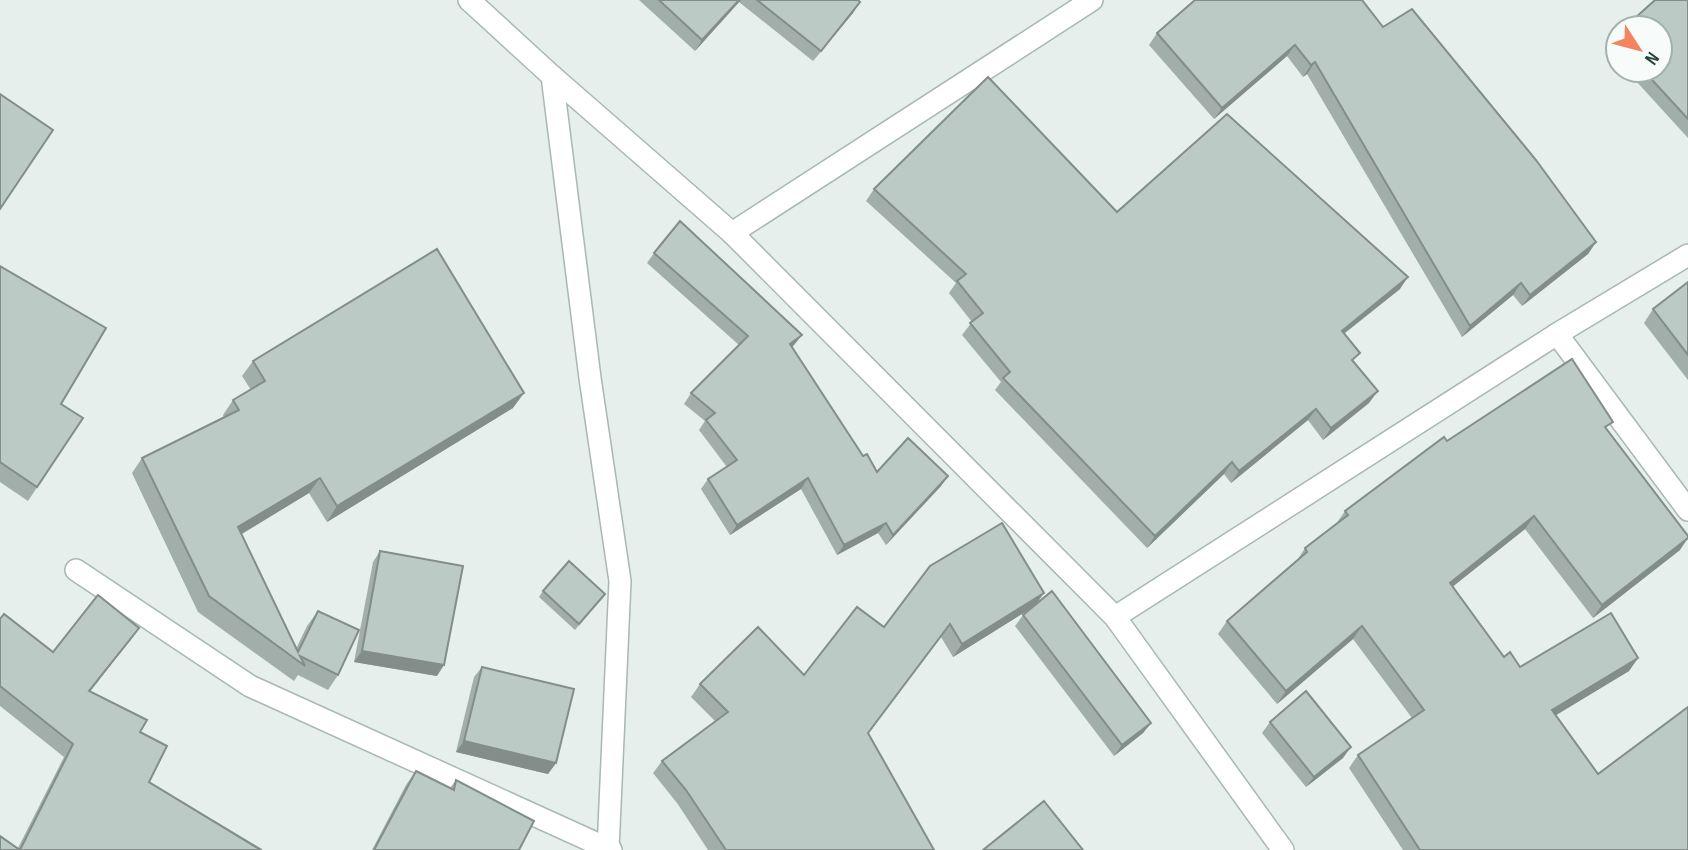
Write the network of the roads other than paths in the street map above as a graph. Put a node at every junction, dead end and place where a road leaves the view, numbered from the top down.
1 (469, 0) edge
2 (1092, 0) edge
3 (552, 76) junction
4 (732, 233) junction
5 (1688, 255) edge
6 (1558, 334) junction
7 (1688, 510) edge
8 (76, 570) dead end
9 (1115, 617) junction
10 (610, 849) edge
11 (1283, 850) edge

1 - 3 street
2 - 4 street
3 - 4 street
3 - 10 street
4 - 9 street
5 - 6 street
6 - 7 street
6 - 9 street
8 - 10 street
9 - 11 street

